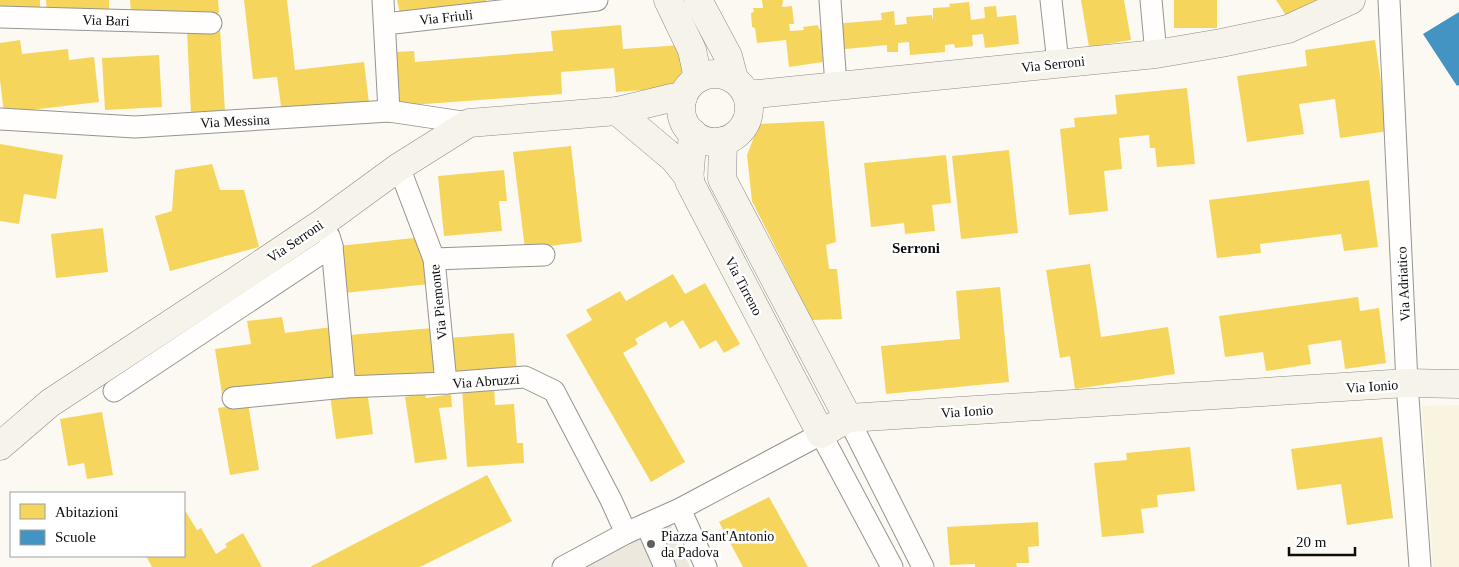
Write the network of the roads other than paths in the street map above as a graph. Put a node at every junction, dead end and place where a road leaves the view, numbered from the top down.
1 (383, 0) edge
2 (597, 0) edge
3 (668, 0) edge
4 (698, 0) edge
5 (830, 0) edge
6 (1051, 0) edge
7 (1151, 0) edge
8 (1351, 0) edge
9 (1389, 0) edge
10 (0, 17) edge
11 (212, 23) dead end
12 (384, 24) junction
13 (1156, 54) junction
14 (1058, 63) junction
15 (836, 86) junction
16 (691, 87) junction
17 (740, 87) junction
18 (389, 111) junction
19 (617, 111) junction
20 (0, 119) edge
21 (469, 123) junction
22 (689, 128) junction
23 (723, 141) junction
24 (399, 167) junction
25 (690, 179) junction
26 (325, 221) junction
27 (332, 246) junction
28 (544, 255) dead end
29 (434, 259) junction
30 (446, 383) junction
31 (1407, 383) junction
32 (1459, 384) edge
33 (345, 387) junction
34 (114, 391) dead end
35 (233, 398) dead end
36 (848, 418) junction
37 (821, 434) junction
38 (0, 446) edge
39 (680, 509) junction
40 (646, 524) junction
41 (626, 533) junction
42 (563, 567) edge
43 (665, 567) edge
44 (706, 567) edge
45 (892, 567) edge
46 (922, 567) edge
47 (1420, 567) edge

1 - 12 street
2 - 12 street, Via Friuli
3 - 16 street
4 - 17 street
5 - 15 street
6 - 14 street
7 - 13 street
8 - 13 street, Via Serroni
9 - 31 street, Via Adriatico
10 - 11 street, Via Bari
12 - 18 street
13 - 14 street, Via Serroni
14 - 15 street, Via Serroni
15 - 17 street, Via Serroni
16 - 17 street
16 - 19 street, Via Serroni
16 - 22 street
17 - 23 street
18 - 20 street, Via Messina
18 - 21 street, Via Messina
19 - 21 street, Via Serroni
19 - 22 street, Via Serroni
19 - 25 street
21 - 24 street, Via Serroni
22 - 23 street
22 - 25 street, Via Tirreno
23 - 36 street
24 - 26 street, Via Serroni
24 - 29 street, Via Piemonte
25 - 37 street, Via Tirreno
26 - 27 street
26 - 38 street, Via Serroni
27 - 33 street
27 - 34 street
28 - 29 street
29 - 30 street, Via Piemonte
30 - 33 street, Via Abruzzi
30 - 41 street, Via Abruzzi
31 - 32 street, Via Ionio
31 - 36 street, Via Ionio
31 - 47 street, Via Adriatico
33 - 35 street, Via Abruzzi
36 - 37 street, Via Ionio
36 - 46 street
37 - 39 street, Via Ionio
37 - 45 street
39 - 40 street, Via Ionio
39 - 44 street
40 - 41 street, Via Ionio
40 - 43 street
41 - 42 street, Via Ionio

